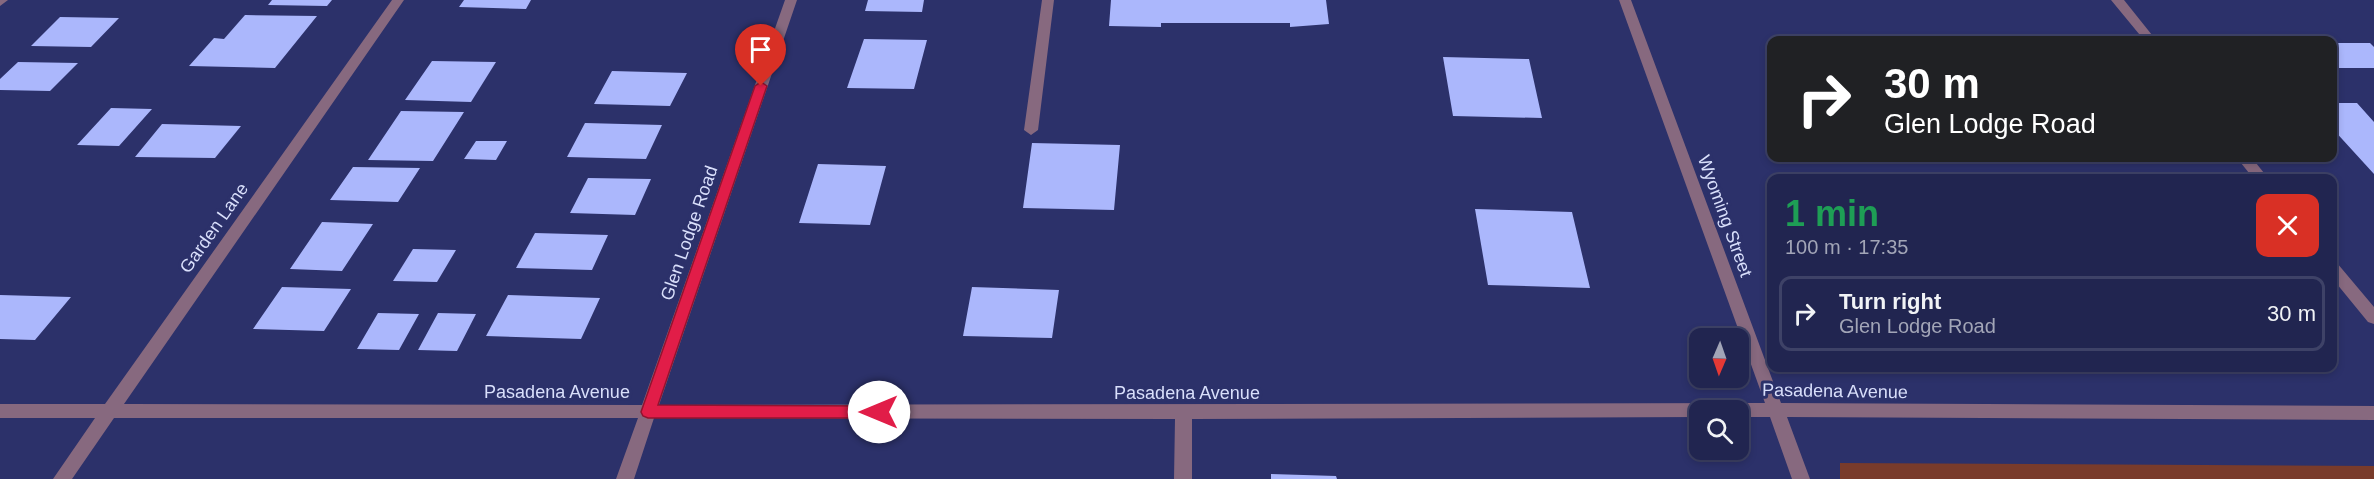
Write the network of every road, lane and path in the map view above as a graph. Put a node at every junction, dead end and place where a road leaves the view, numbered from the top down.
1 (398, 0) edge
2 (791, 0) edge
3 (1048, 0) edge
4 (1625, 0) edge
5 (2117, 0) edge
6 (2147, 36) edge
7 (1031, 130) dead end
8 (2247, 162) edge
9 (2258, 174) edge
10 (2337, 273) edge
11 (2374, 318) edge
12 (1777, 410) junction
13 (0, 411) edge
14 (110, 411) junction
15 (648, 412) junction
16 (1184, 412) junction
17 (2374, 413) edge
18 (63, 479) edge
19 (625, 479) edge
20 (1183, 479) edge
21 (1802, 479) edge

1 - 14 street, Garden Lane
2 - 15 street, Glen Lodge Road
3 - 7 street
4 - 12 street, Wyoming Street
5 - 6 street
8 - 9 street
10 - 11 street
12 - 16 street, Pasadena Avenue
12 - 17 street, Pasadena Avenue
12 - 21 street, Wyoming Street
13 - 14 street, Pasadena Avenue
14 - 15 street, Pasadena Avenue
14 - 18 street, Garden Lane
15 - 16 street, Pasadena Avenue
15 - 19 street, Glen Lodge Road
16 - 20 street

